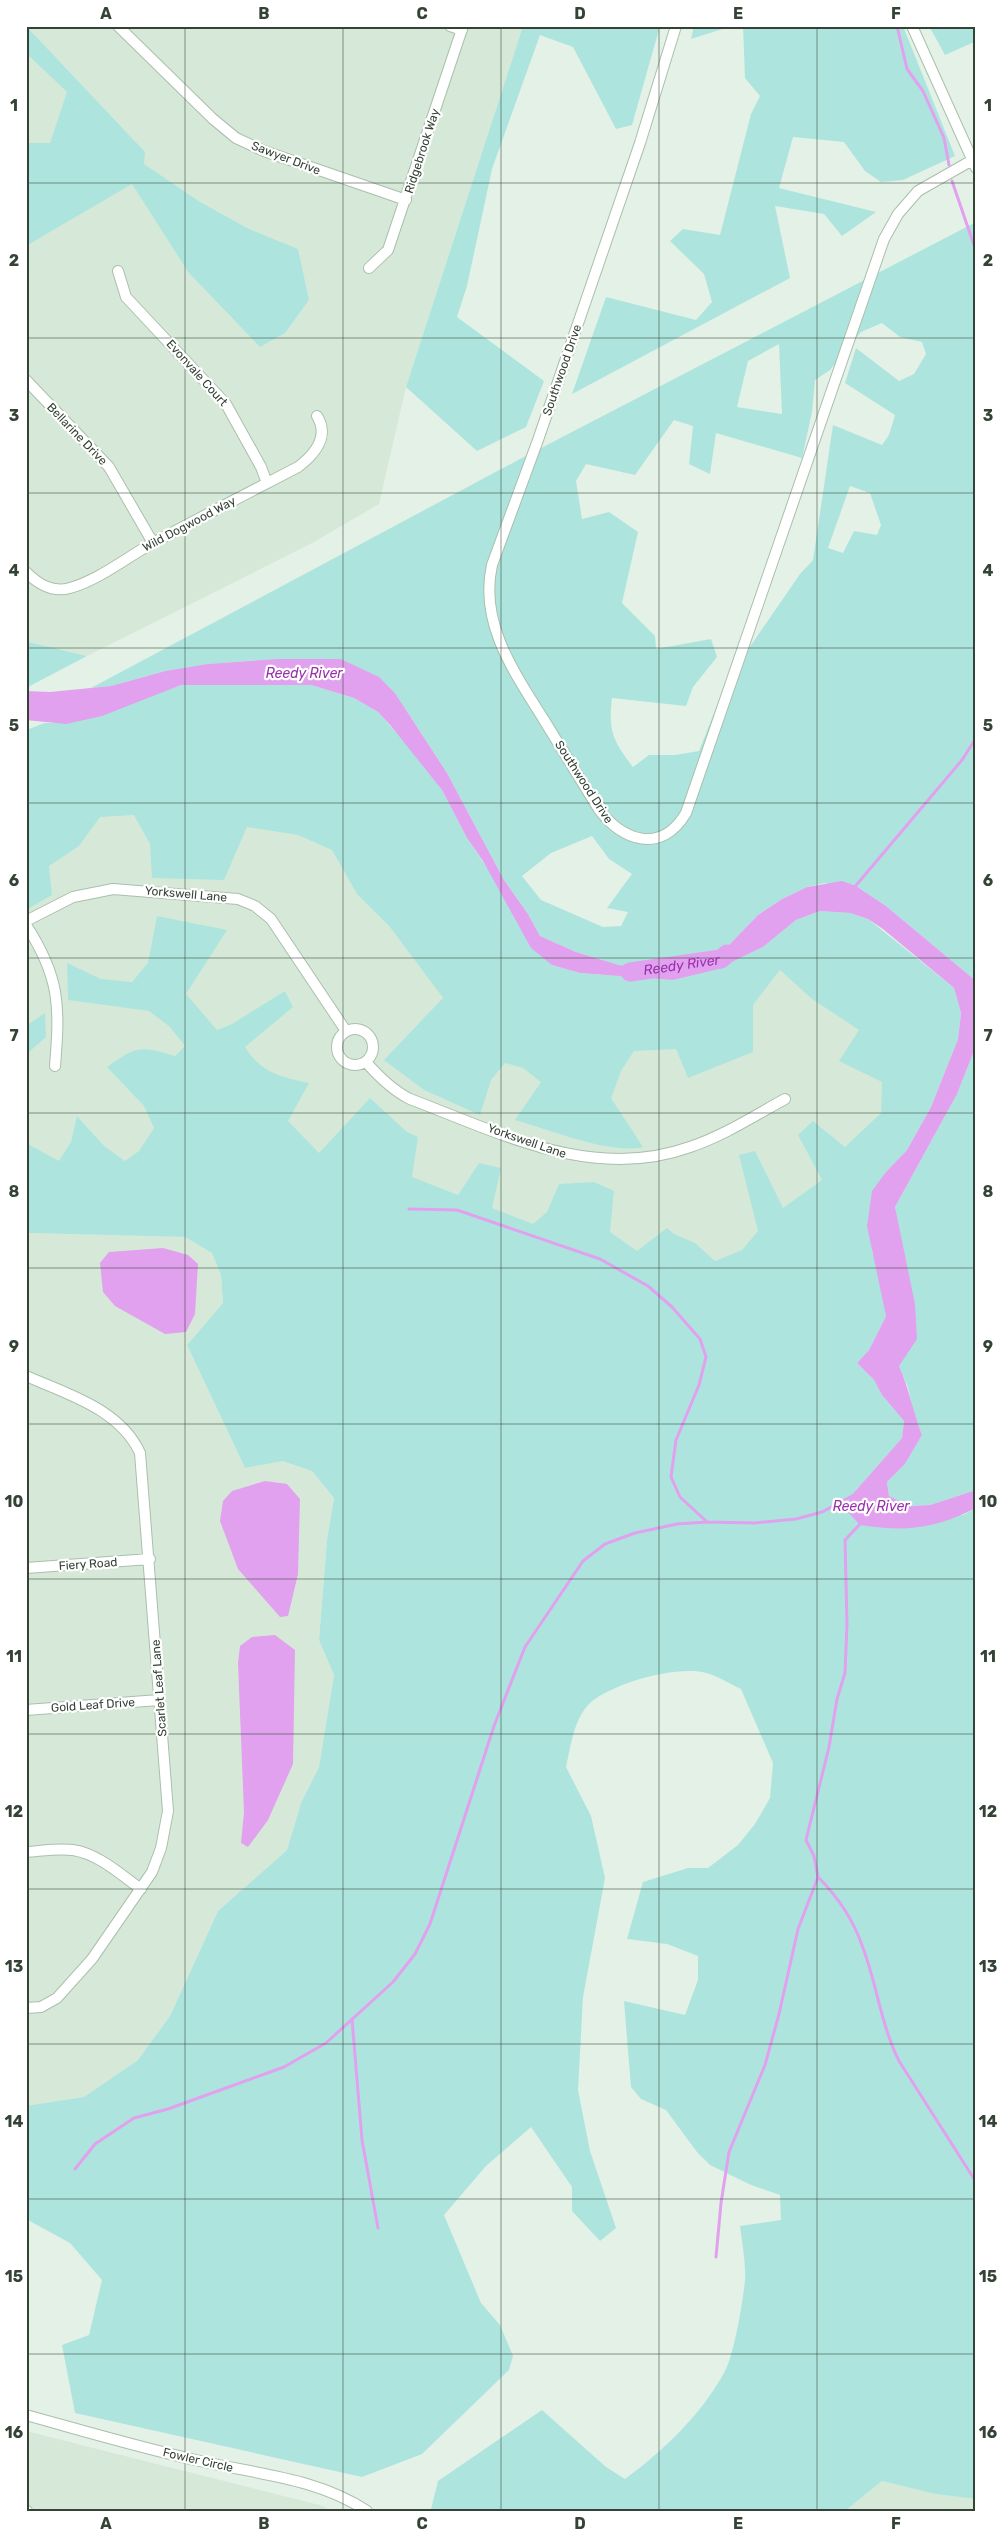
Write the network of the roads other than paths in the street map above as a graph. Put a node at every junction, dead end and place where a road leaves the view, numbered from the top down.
1 (118, 26) edge
2 (450, 26) edge
3 (676, 26) edge
4 (912, 26) edge
5 (463, 28) edge
6 (975, 162) edge
7 (406, 200) junction
8 (369, 268) dead end
9 (118, 272) dead end
10 (26, 380) edge
11 (317, 416) dead end
12 (267, 483) junction
13 (153, 543) junction
14 (26, 572) edge
15 (26, 921) edge
16 (26, 925) edge
17 (346, 1031) junction
18 (366, 1062) junction
19 (55, 1066) dead end
20 (785, 1100) dead end
21 (26, 1376) edge
22 (150, 1560) junction
23 (26, 1568) edge
24 (159, 1700) junction
25 (26, 1710) edge
26 (26, 1852) edge
27 (141, 1889) junction
28 (26, 2008) edge
29 (26, 2415) edge
30 (367, 2511) edge

1 - 7 street, Sawyer Drive
2 - 5 street
3 - 6 street, Southwood Drive
4 - 6 street
5 - 7 street, Ridgebrook Way
7 - 8 street, Ridgebrook Way
9 - 12 street, Evonvale Court
10 - 13 street, Bellarine Drive
11 - 12 street, Wild Dogwood Way
12 - 13 street, Wild Dogwood Way
13 - 14 street, Wild Dogwood Way
15 - 17 street, Yorkswell Lane
16 - 19 street
17 - 18 street
17 - 18 street
18 - 20 street, Yorkswell Lane
21 - 22 street, Scarlet Leaf Lane
22 - 23 street, Fiery Road
22 - 24 street, Scarlet Leaf Lane
24 - 25 street, Gold Leaf Drive
24 - 27 street, Scarlet Leaf Lane
26 - 27 street
27 - 28 street, Scarlet Leaf Lane
29 - 30 street, Fowler Circle

